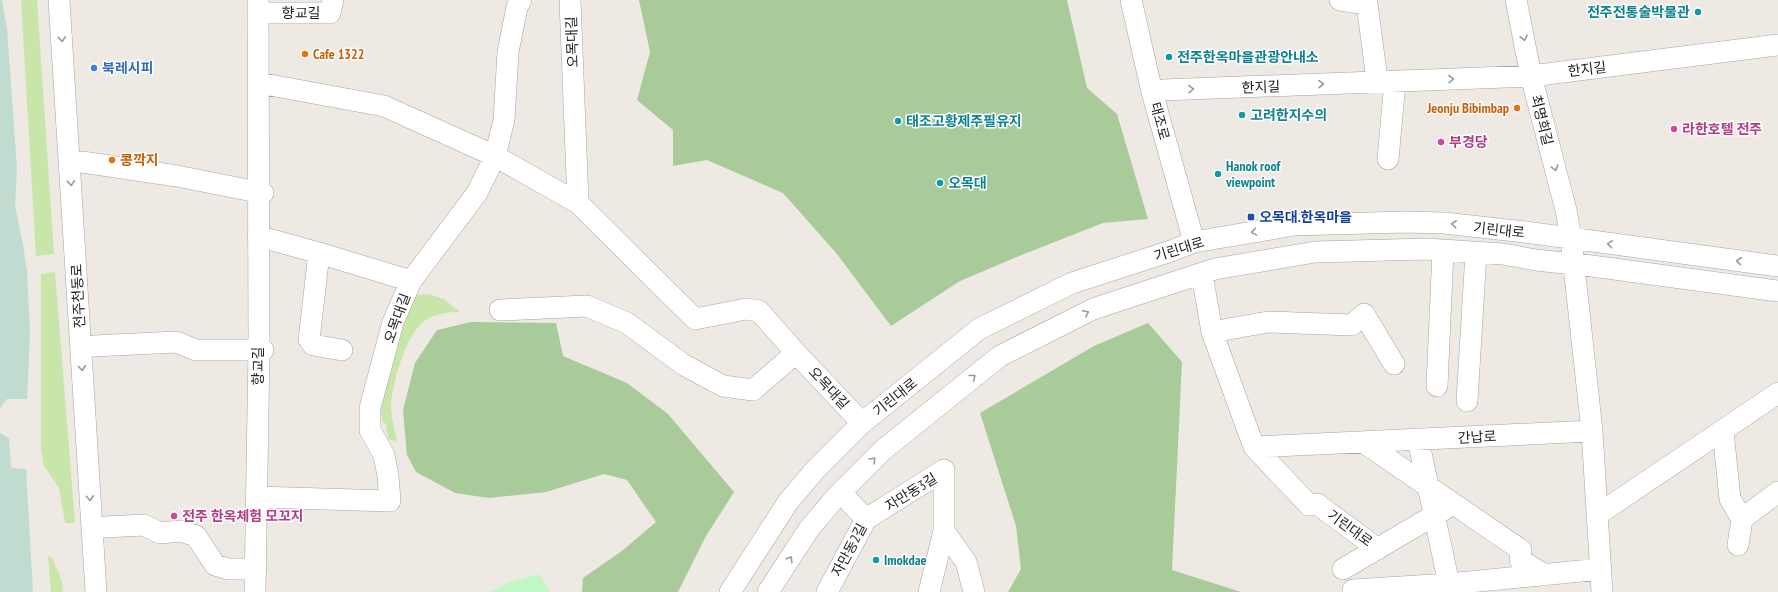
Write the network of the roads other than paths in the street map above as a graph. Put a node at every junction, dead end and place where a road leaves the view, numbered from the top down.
1 (60, 0) edge
2 (333, 0) edge
3 (521, 0) edge
4 (570, 0) edge
5 (1131, 0) edge
6 (1340, 0) edge
7 (1516, 0) edge
8 (258, 6) edge
9 (1778, 45) edge
10 (1376, 72) dead end
11 (1531, 76) junction
12 (1395, 82) junction
13 (259, 83) junction
14 (1152, 92) junction
15 (496, 156) junction
16 (1388, 159) dead end
17 (82, 162) dead end
18 (261, 192) junction
19 (578, 203) junction
20 (258, 236) junction
21 (1571, 239) junction
22 (1194, 242) junction
23 (1443, 251) junction
24 (319, 253) junction
25 (1476, 253) junction
26 (1573, 264) junction
27 (1778, 266) edge
28 (1202, 274) junction
29 (411, 281) junction
30 (1778, 291) edge
31 (500, 310) dead end
32 (1212, 332) junction
33 (94, 346) dead end
34 (261, 350) junction
35 (342, 350) dead end
36 (796, 353) junction
37 (1394, 364) dead end
38 (1437, 386) dead end
39 (1778, 393) edge
40 (1467, 401) dead end
41 (862, 423) junction
42 (1592, 431) junction
43 (1723, 431) junction
44 (1418, 439) junction
45 (1363, 442) junction
46 (1254, 447) junction
47 (1428, 486) junction
48 (1778, 492) edge
49 (841, 493) junction
50 (257, 496) junction
51 (1454, 504) junction
52 (1597, 515) junction
53 (1434, 516) junction
54 (866, 519) junction
55 (1742, 519) junction
56 (105, 527) dead end
57 (944, 531) junction
58 (1738, 546) dead end
59 (1378, 548) junction
60 (256, 569) junction
61 (1600, 569) junction
62 (1342, 570) dead end
63 (1545, 575) junction
64 (1449, 584) junction
65 (1353, 590) dead end
66 (96, 592) edge
67 (256, 592) edge
68 (730, 592) edge
69 (768, 592) edge
70 (827, 592) edge
71 (929, 592) edge
72 (974, 592) edge
73 (1602, 592) edge

1 -> 66 street, 전주천동로
2 - 8 street, 향교길
3 - 15 street, 오목대길
4 - 19 street, 오목대길
5 - 14 street, 태조로
6 - 10 street
7 -> 11 street, 최명희길
8 - 13 street, 향교길
9 - 11 street, 한지길
12 -> 11 street, 한지길
11 -> 21 street, 최명희길
14 -> 12 street, 한지길
12 - 16 street
13 - 15 street
13 - 18 street, 향교길
14 - 22 street, 태조로
15 - 19 street, 오목대길
15 - 29 street, 오목대길
17 - 18 street
18 - 20 street, 향교길
19 - 36 street, 오목대길
20 - 24 street
20 - 34 street, 향교길
21 -> 22 street, 기린대로
21 - 26 street
27 -> 21 street, 기린대로
22 - 41 street, 기린대로
23 - 25 street, 기린대로
23 - 28 street, 기린대로
23 - 38 street
24 - 29 street
24 - 35 street
25 - 26 street, 기린대로
25 - 40 street, 기린대로
26 - 30 street, 기린대로
26 - 42 street
28 - 32 street, 기린대로
49 -> 28 street, 기린대로
29 - 50 street, 오목대길
31 - 36 street
32 - 37 street
32 - 46 street, 기린대로
33 - 34 street, 전주천동로
34 - 50 street, 향교길
36 - 41 street, 오목대길
39 - 43 street
41 - 68 street, 기린대로
42 - 44 street, 간납로
42 - 52 street
43 - 52 street
43 - 55 street
44 - 45 street, 간납로
44 - 47 street
45 - 46 street, 간납로
45 - 47 street
46 - 59 street, 기린대로
47 - 51 street
47 - 53 street
48 - 55 street
49 - 54 street, 자만동2길
69 -> 49 street, 기린대로
50 - 60 street, 향교길
51 - 53 street
51 - 63 street
52 - 61 street
53 - 59 street
53 - 64 street
54 - 57 street, 자만동3길
54 - 70 street, 자만동2길
55 - 58 street
56 - 60 street
57 - 71 street, 자만동3길
57 - 72 street
59 - 62 street
60 - 67 street, 향교길
61 - 63 street
61 - 73 street
63 - 64 street
64 - 65 street

